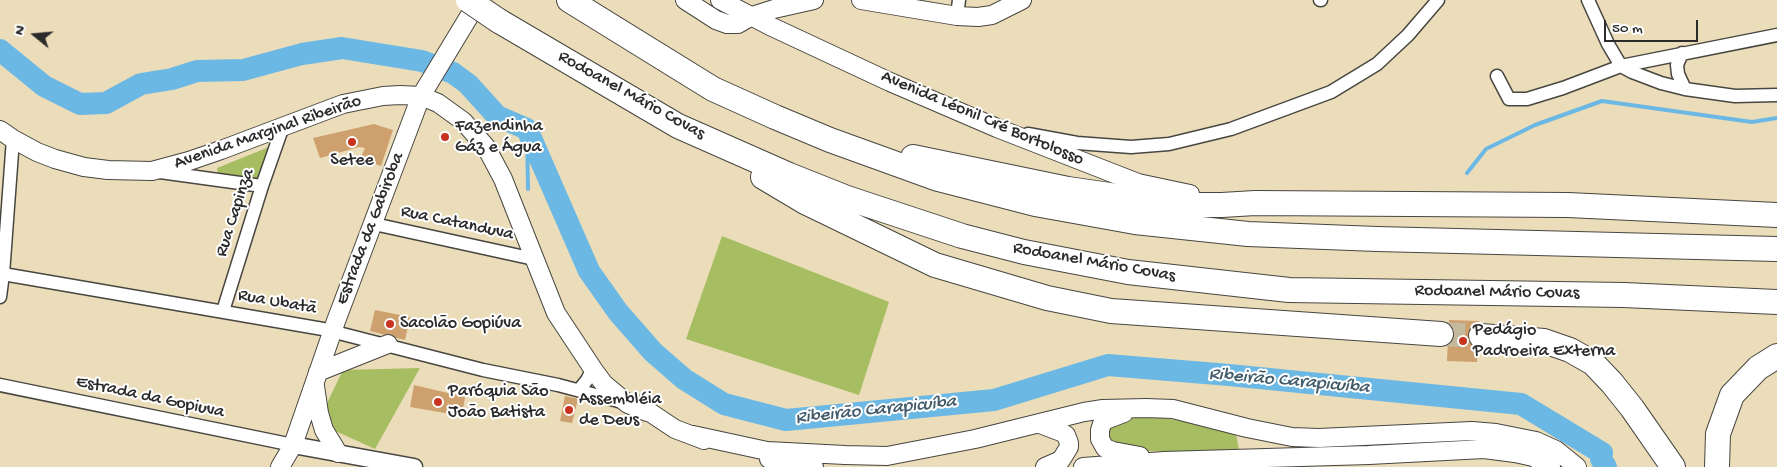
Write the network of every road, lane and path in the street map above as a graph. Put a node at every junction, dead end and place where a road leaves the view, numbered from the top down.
1 (468, 0) edge
2 (479, 0) edge
3 (569, 0) edge
4 (685, 0) edge
5 (720, 0) edge
6 (814, 0) edge
7 (861, 0) edge
8 (1022, 0) edge
9 (1438, 0) edge
10 (1588, 0) edge
11 (755, 8) edge
12 (958, 8) edge
13 (1777, 35) edge
14 (1682, 53) junction
15 (1621, 66) junction
16 (1497, 76) dead end
17 (1686, 89) junction
18 (1777, 95) edge
19 (422, 96) junction
20 (283, 126) junction
21 (678, 126) junction
22 (997, 128) junction
23 (6, 135) edge
24 (830, 140) junction
25 (152, 170) junction
26 (262, 186) junction
27 (1777, 199) edge
28 (1255, 203) junction
29 (1568, 205) junction
30 (1777, 215) edge
31 (374, 224) junction
32 (1777, 249) edge
33 (534, 258) junction
34 (3, 274) junction
35 (0, 297) edge
36 (1777, 302) edge
37 (223, 310) junction
38 (333, 331) junction
39 (1442, 334) tunnel mouth
40 (1481, 336) tunnel mouth
41 (388, 344) junction
42 (1777, 356) edge
43 (594, 370) junction
44 (316, 376) junction
45 (0, 385) edge
46 (579, 390) junction
47 (628, 404) junction
48 (1146, 408) junction
49 (647, 412) junction
50 (1038, 425) junction
51 (693, 435) junction
52 (293, 445) junction
53 (338, 453) junction
54 (1164, 461) junction
55 (799, 466) edge
56 (280, 467) edge
57 (414, 467) edge
58 (814, 467) edge
59 (900, 467) edge
60 (1045, 467) edge
61 (1082, 467) edge
62 (1551, 467) edge
63 (1577, 467) edge
64 (1673, 467) edge
65 (1717, 467) edge

1 - 21 highway, Rodoanel Mário Covas, bridge
2 - 19 main road, Estrada da Gabiroba
3 - 24 highway
4 - 11 main road
5 - 11 main road, Avenida Léonil Cré Bortolosso
6 - 11 main road
7 - 12 main road
8 - 12 main road
9 - 22 street
10 - 15 street
11 - 22 main road, Avenida Léonil Cré Bortolosso
13 - 14 street
14 - 15 street
14 - 17 street
15 - 16 street
15 - 17 street
17 - 18 street
19 - 20 main road, Avenida Marginal Ribeirão
19 - 31 main road, Estrada da Gabiroba
19 - 33 main road, Avenida Marginal Ribeirão
20 - 25 main road, Avenida Marginal Ribeirão
20 - 26 street, Rua Capinza
21 - 36 highway, Rodoanel Mário Covas
21 - 39 highway
22 - 28 main road, Avenida Léonil Cré Bortolosso
23 - 25 main road, Avenida Marginal Ribeirão
23 - 34 street
24 - 28 highway
24 - 32 highway
25 - 26 street
26 - 37 street, Rua Capinza
27 - 29 highway
28 - 29 highway
29 - 30 highway
31 - 33 street, Rua Catanduva
31 - 38 main road, Estrada da Gabiroba
33 - 43 main road, Avenida Marginal Ribeirão
34 - 35 street
34 - 37 street, Rua Ubatã
37 - 38 street, Rua Ubatã
38 - 41 street, Rua Ubatã
38 - 44 main road, Estrada da Gabiroba
40 - 64 highway
41 - 44 main road
41 - 46 street, Rua Ubatã
42 - 65 highway
43 - 46 street
43 - 47 main road, Avenida Marginal Ribeirão
43 - 49 main road
44 - 52 main road, Estrada da Gabiroba
44 - 53 main road
45 - 52 street, Estrada da Gopiuva
46 - 47 street, Rua Ubatã
47 - 49 main road, Avenida Marginal Ribeirão
48 - 50 main road
48 - 54 main road
48 - 63 main road
49 - 51 main road
50 - 51 main road
50 - 59 main road
50 - 60 main road
51 - 55 main road
52 - 53 street
52 - 56 main road, Estrada da Gabiroba
53 - 57 street
54 - 61 main road
54 - 62 main road
55 - 58 main road

